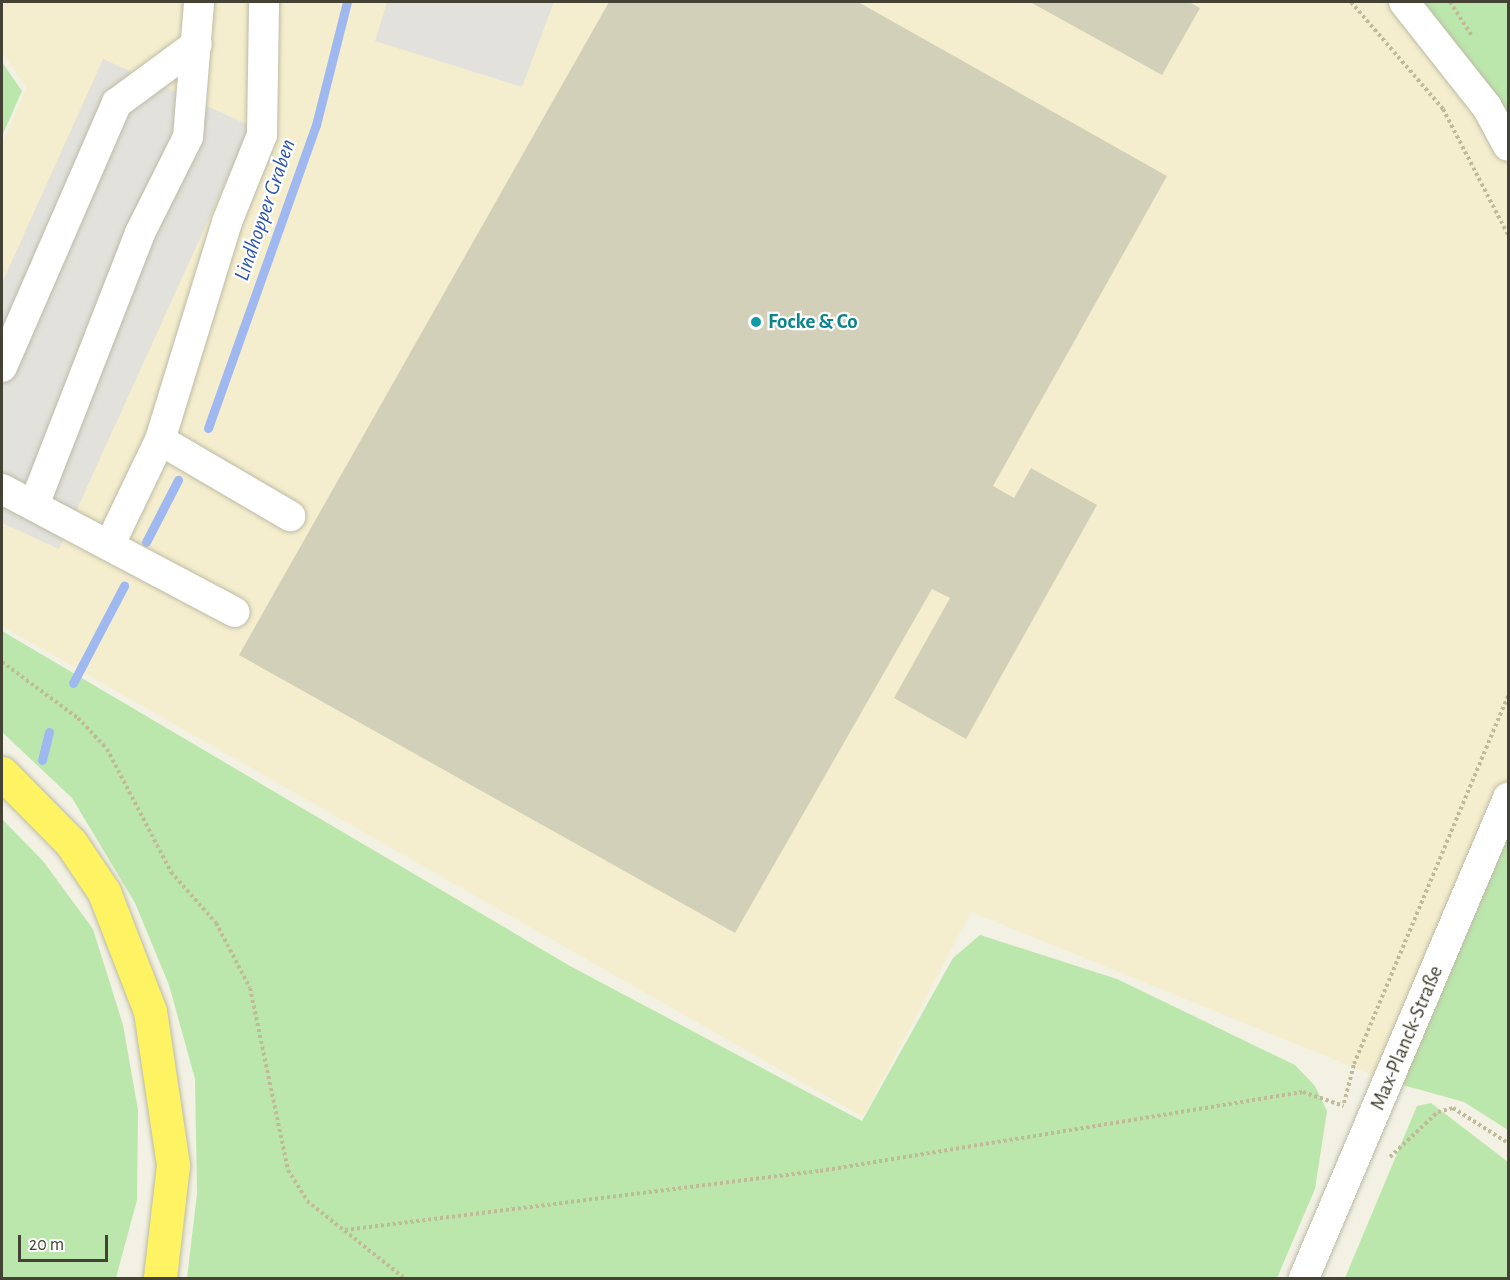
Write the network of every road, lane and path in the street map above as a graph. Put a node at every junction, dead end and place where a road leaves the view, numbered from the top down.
1 (199, 2) edge
2 (264, 2) edge
3 (1350, 2) edge
4 (1404, 2) edge
5 (197, 44) junction
6 (1509, 146) edge
7 (1509, 235) edge
8 (2, 367) edge
9 (160, 440) junction
10 (2, 489) edge
11 (34, 506) junction
12 (290, 516) dead end
13 (110, 544) junction
14 (234, 612) dead end
15 (2, 662) edge
16 (1509, 696) edge
17 (2, 773) edge
18 (1509, 798) edge
19 (1344, 1106) junction
20 (1341, 1116) dead end
21 (1509, 1143) edge
22 (1381, 1166) dead end
23 (345, 1230) junction
24 (157, 1273) edge
25 (404, 1278) edge
26 (1304, 1278) edge

1 - 5 street
2 - 9 street
3 - 7 path
4 - 6 street
5 - 8 street
5 - 11 street
9 - 12 street
9 - 13 street
10 - 11 street
11 - 13 street
13 - 14 street
15 - 23 path
16 - 19 path
17 - 24 highway
18 - 26 street, Max-Planck-Straße
19 - 20 path
19 - 23 path
21 - 22 path
23 - 25 path

